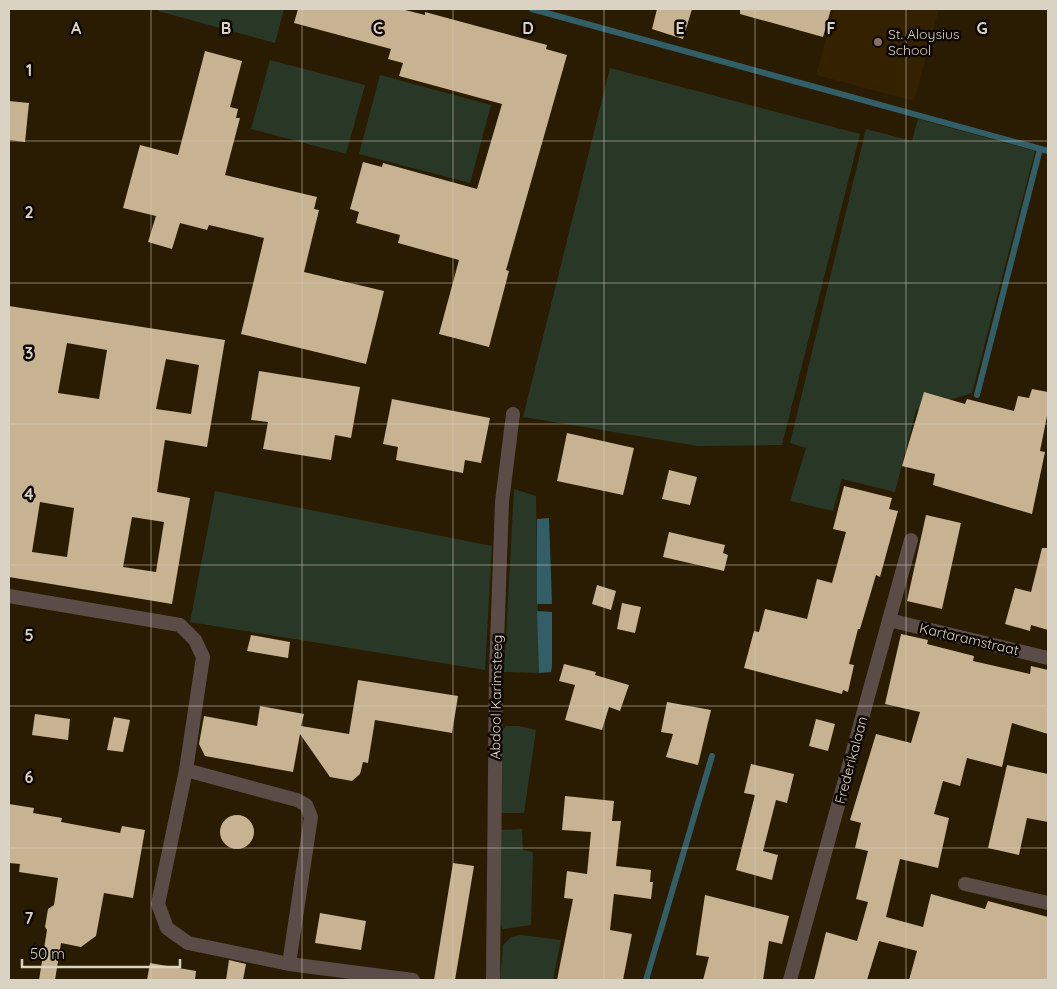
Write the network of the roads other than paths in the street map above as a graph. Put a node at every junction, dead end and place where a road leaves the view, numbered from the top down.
1 (513, 414) dead end
2 (911, 540) dead end
3 (9, 596) edge
4 (889, 620) junction
5 (1048, 658) edge
6 (186, 770) junction
7 (965, 884) dead end
8 (1048, 903) edge
9 (289, 964) junction
10 (413, 980) edge
11 (494, 980) edge
12 (790, 980) edge

1 - 11 street, Abdool Karimsteeg
2 - 4 street, Frederikalaan
3 - 6 street
4 - 5 street, Kartaramstraat
4 - 12 street, Frederikalaan
6 - 9 street
6 - 9 street
7 - 8 street
9 - 10 street

